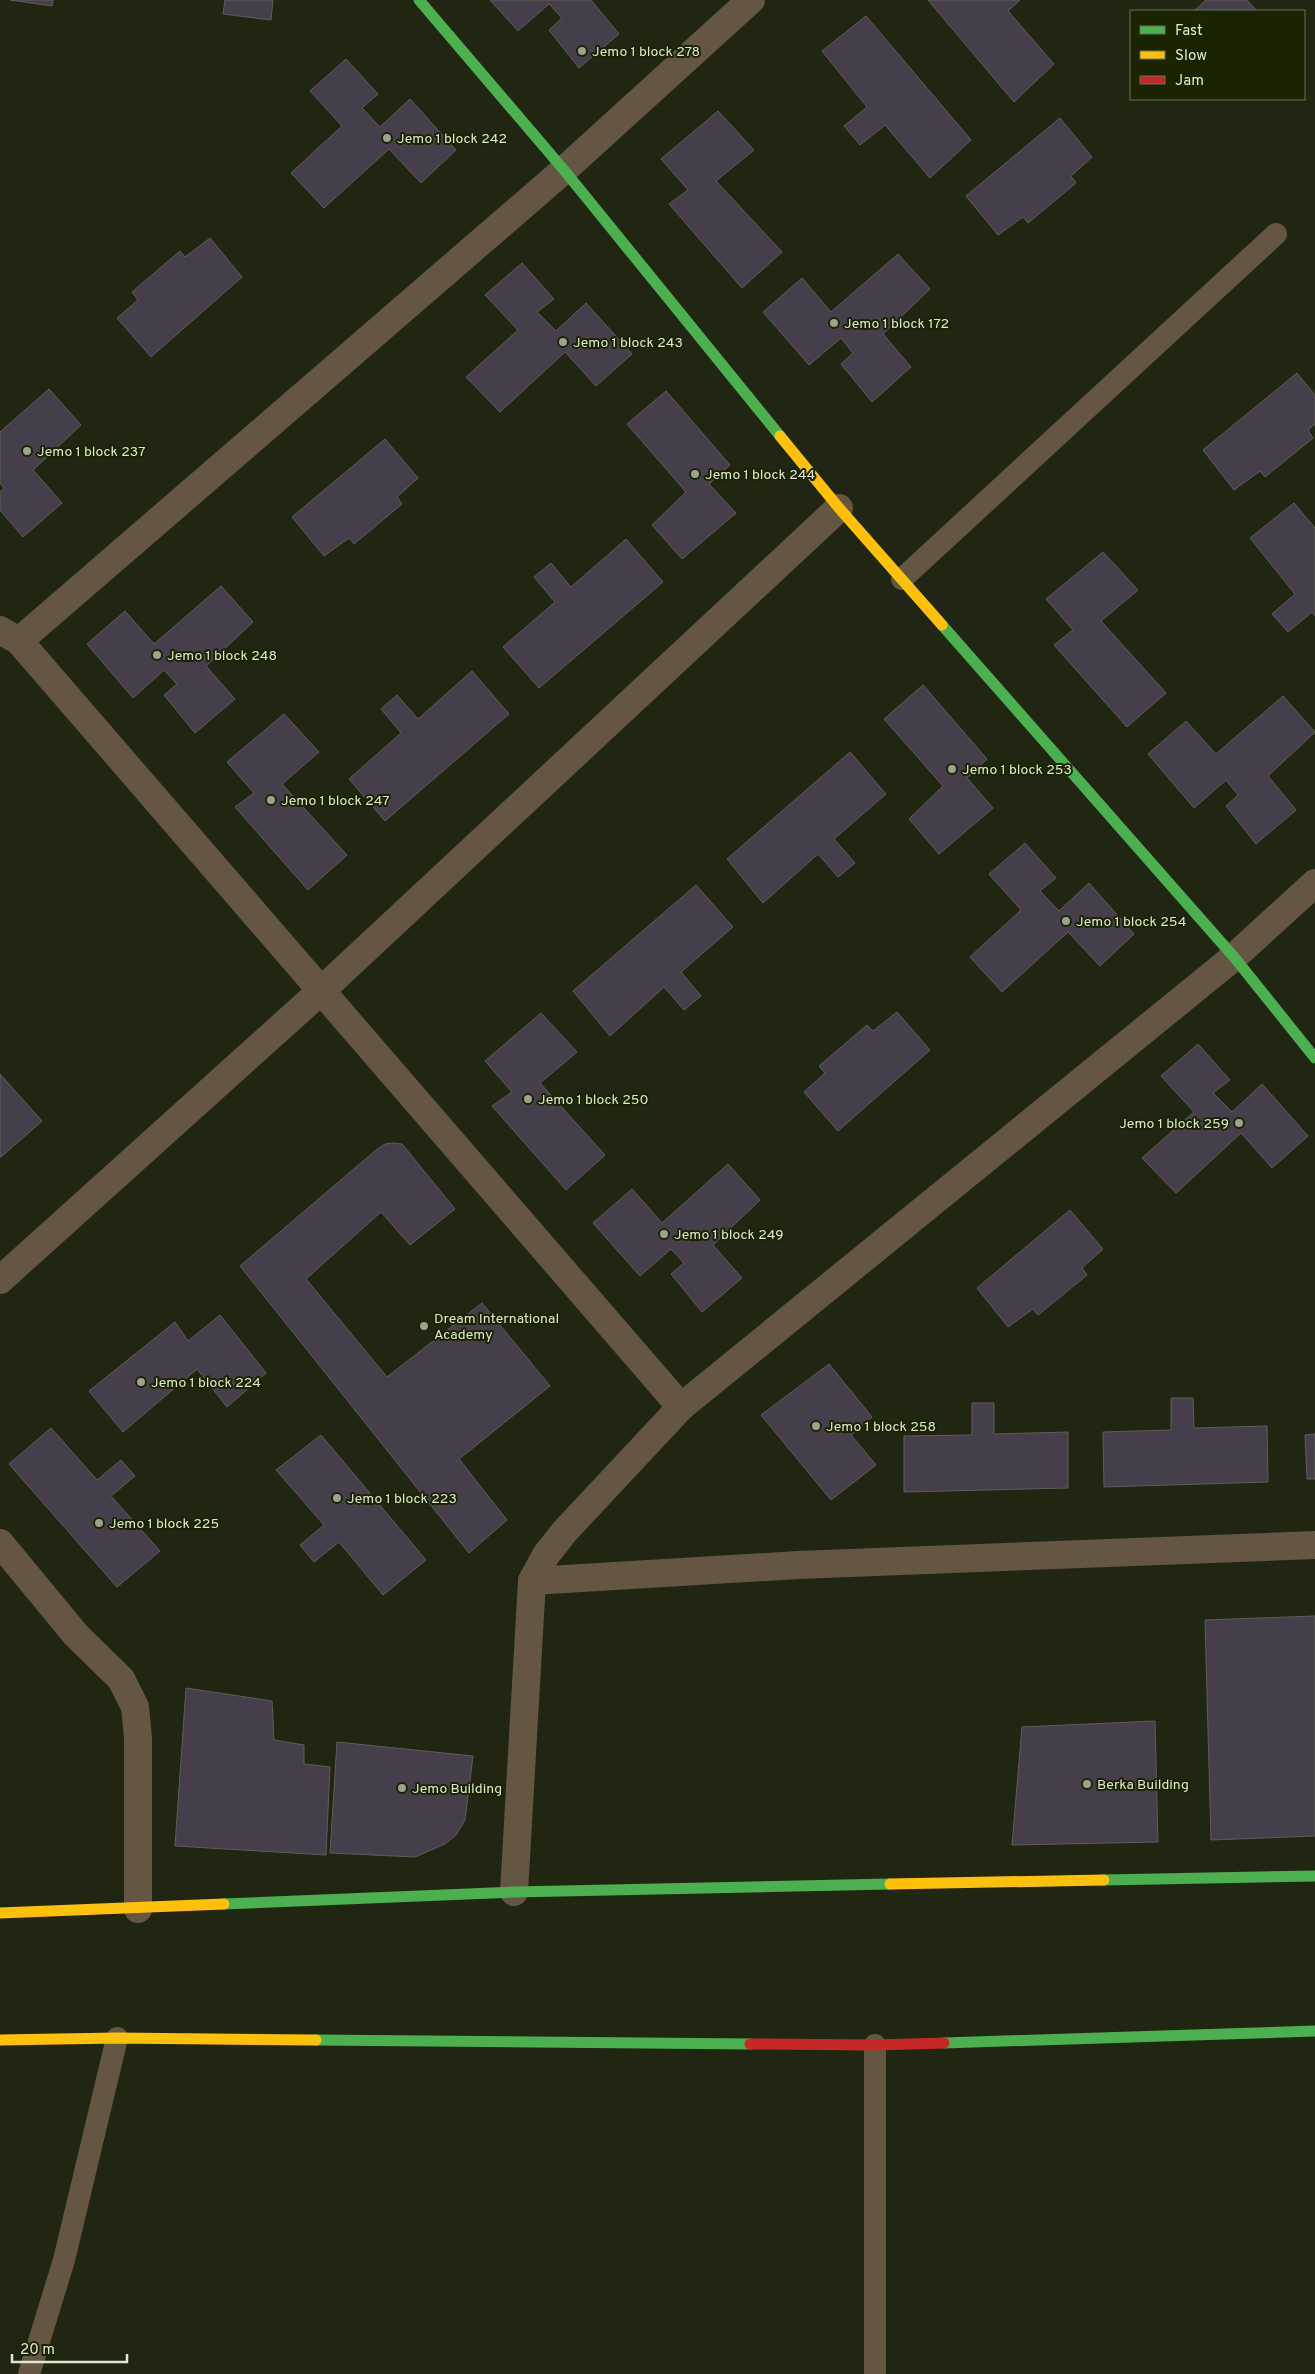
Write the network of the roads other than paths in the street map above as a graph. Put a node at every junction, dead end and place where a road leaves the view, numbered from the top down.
1 (419, 0) edge
2 (751, 0) edge
3 (564, 170) junction
4 (1276, 234) dead end
5 (839, 508) junction
6 (902, 579) junction
7 (9, 635) edge
8 (1315, 883) edge
9 (1234, 956) junction
10 (322, 990) junction
11 (1315, 1058) edge
12 (0, 1280) edge
13 (682, 1407) junction
14 (0, 1543) edge
15 (1315, 1545) edge
16 (532, 1581) junction
17 (1315, 1876) edge
18 (514, 1892) junction
19 (138, 1909) junction
20 (0, 1914) edge
21 (1315, 2031) edge
22 (117, 2038) junction
23 (0, 2040) edge
24 (875, 2045) junction
25 (29, 2374) edge
26 (875, 2374) edge

1 - 3 main road
2 - 3 street
3 - 5 main road
3 - 7 street
4 - 6 lane
5 - 6 main road
5 - 10 street
6 - 9 main road
7 - 10 street
8 - 9 street
9 - 11 main road
9 - 13 street
10 - 12 street
10 - 13 street
13 - 16 street
14 - 19 street
15 - 16 street
16 - 18 street
17 - 18 main road
18 - 19 main road
19 - 20 main road
21 - 24 main road
22 - 23 main road
22 - 24 main road
22 - 25 lane
24 - 26 lane

